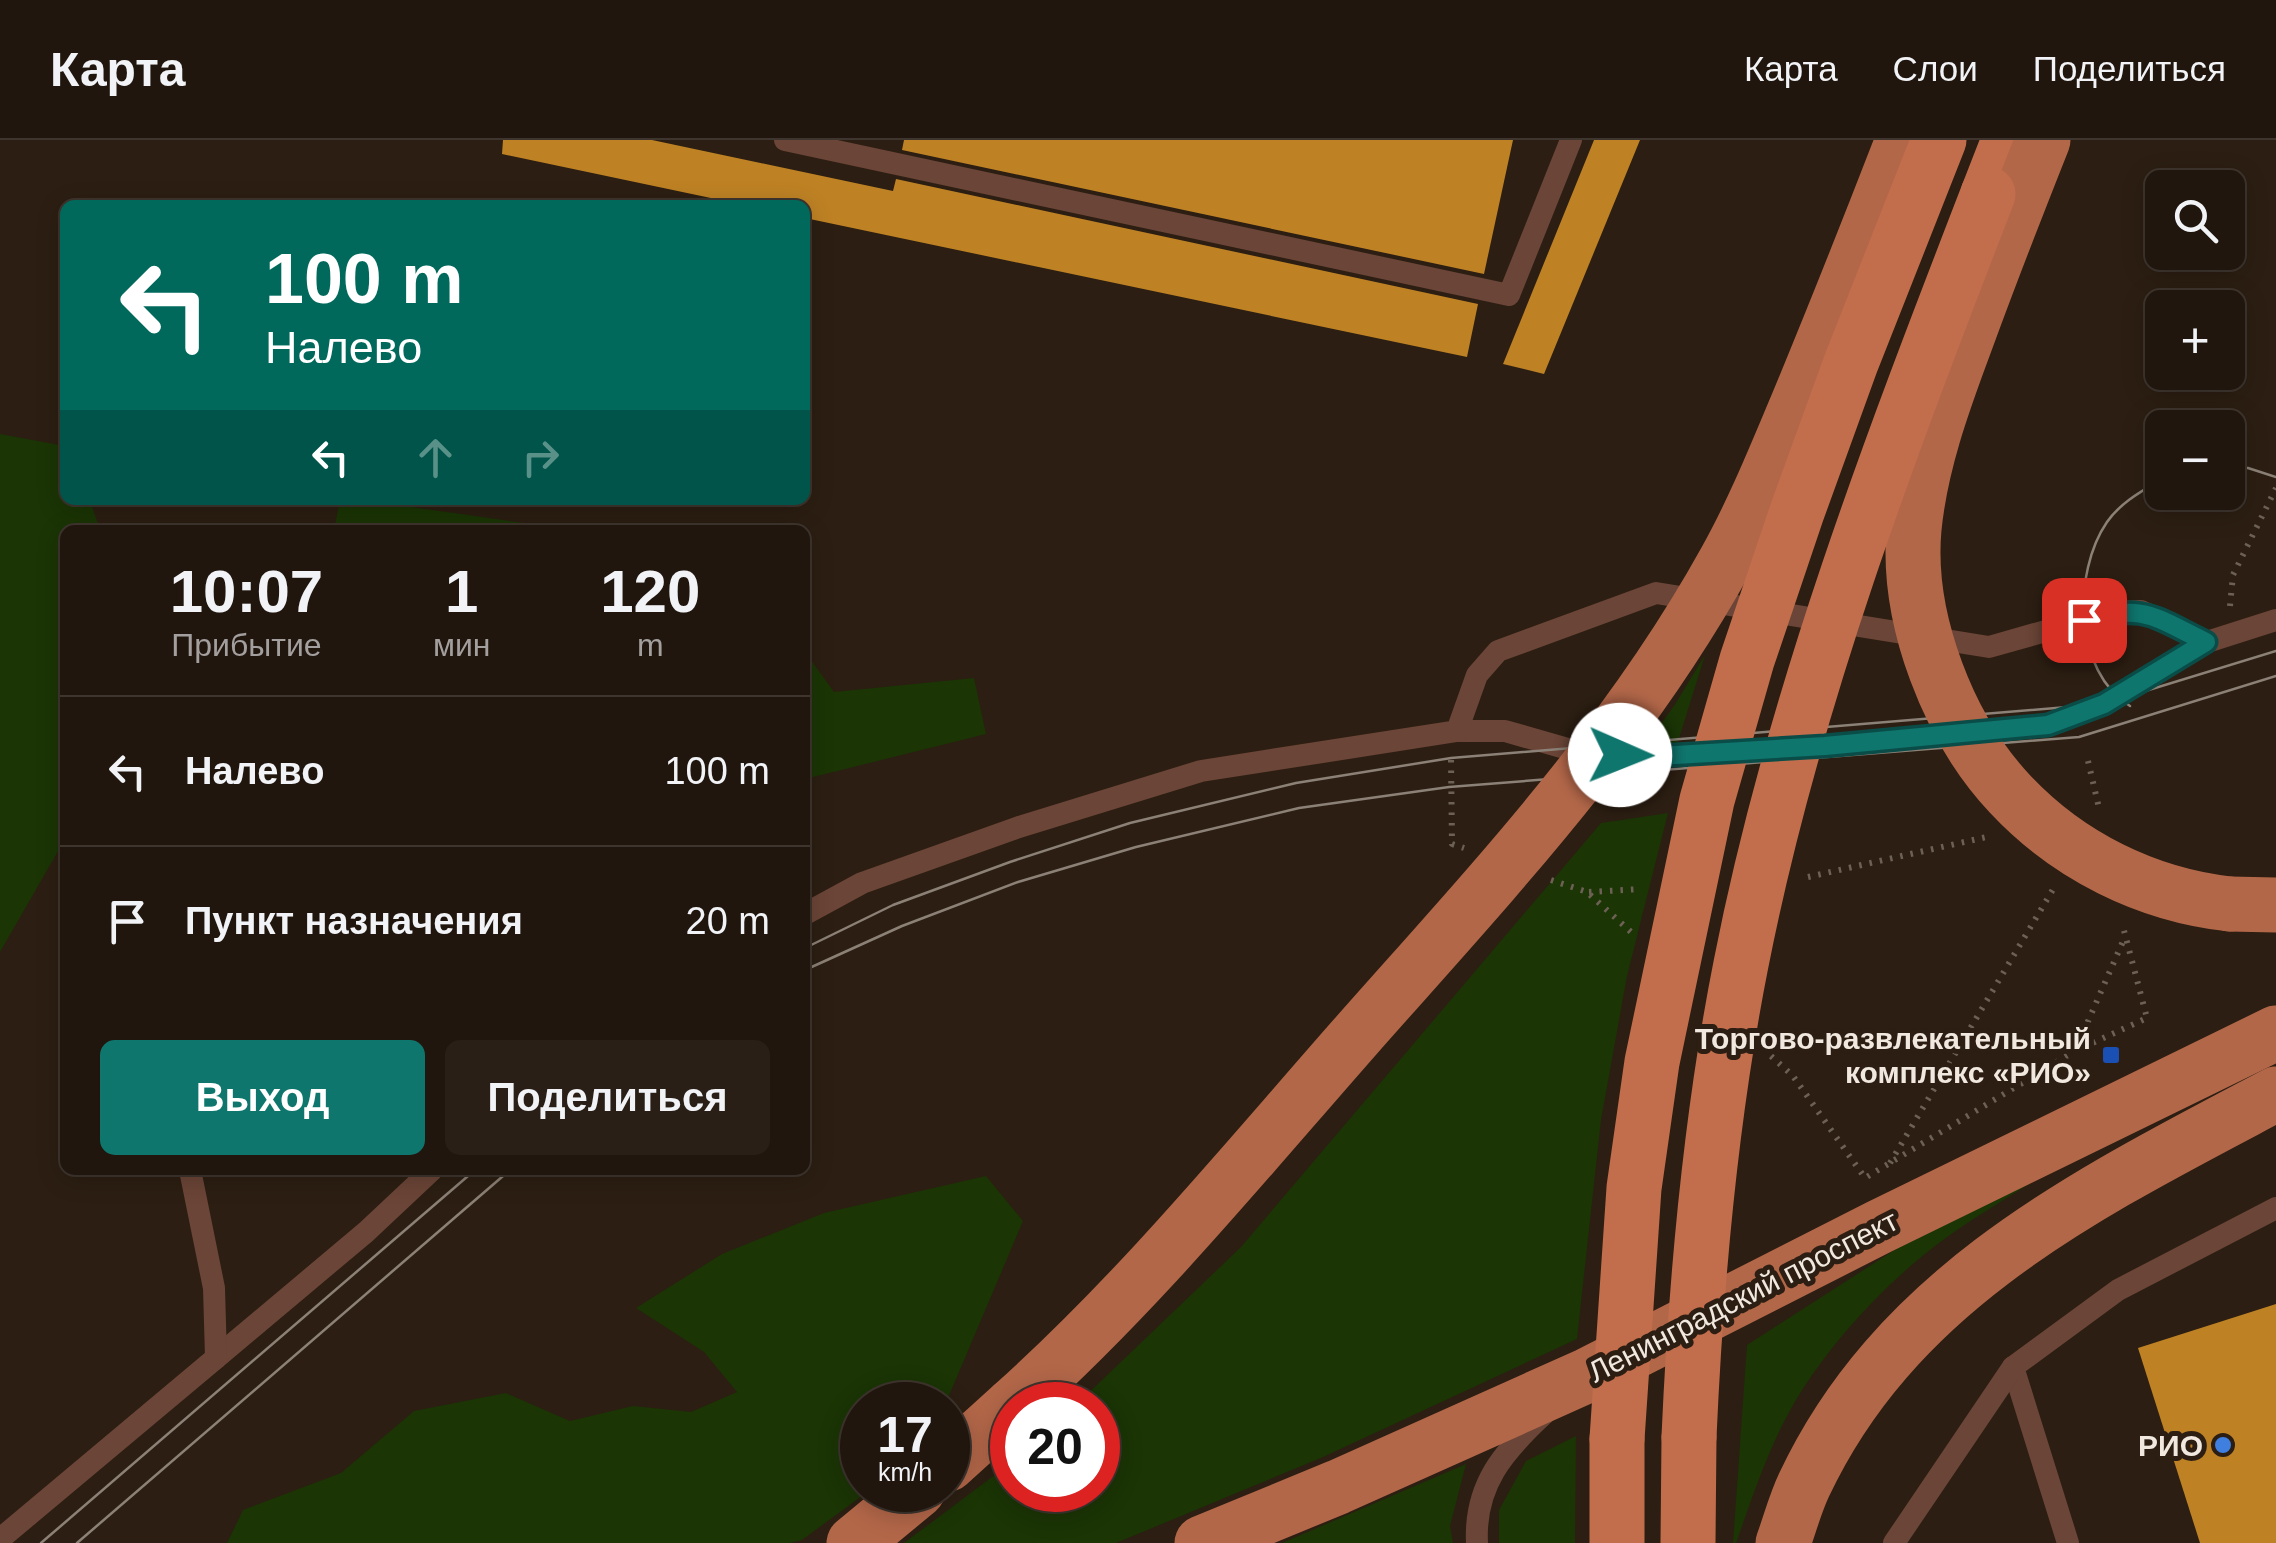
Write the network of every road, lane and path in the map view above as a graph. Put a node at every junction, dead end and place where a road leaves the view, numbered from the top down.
1 (785, 140) edge
2 (1571, 140) edge
3 (1904, 140) edge
4 (1939, 140) edge
5 (2009, 140) edge
6 (2043, 140) edge
7 (2276, 488) edge
8 (2276, 620) edge
9 (2217, 640) junction
10 (1457, 731) junction
11 (2004, 834) dead end
12 (1794, 878) dead end
13 (2060, 879) dead end
14 (1644, 888) dead end
15 (1587, 892) dead end
16 (2253, 905) edge
17 (810, 911) edge
18 (2124, 938) dead end
19 (2147, 1018) dead end
20 (2276, 1034) edge
21 (2075, 1051) junction
22 (2276, 1094) edge
23 (1890, 1164) junction
24 (191, 1175) edge
25 (427, 1175) edge
26 (1865, 1178) dead end
27 (2276, 1208) edge
28 (216, 1358) junction
29 (2013, 1367) junction
30 (1588, 1375) junction
31 (1039, 1382) edge
32 (990, 1426) edge
33 (970, 1444) edge
34 (891, 1512) edge
35 (0, 1539) edge
36 (854, 1543) edge
37 (1202, 1543) edge
38 (1477, 1543) edge
39 (1618, 1543) edge
40 (1688, 1543) edge
41 (1784, 1543) edge
42 (1894, 1543) edge
43 (2068, 1543) edge

1 - 2 lane
3 - 31 main road, bridge
4 - 39 highway, bridge
5 - 40 highway, bridge
6 - 16 main road, bridge
7 - 9 path
8 - 9 lane
9 - 10 lane
9 - 10 lane
10 - 17 lane
11 - 12 path
13 - 23 path
14 - 15 path
18 - 21 path
19 - 21 path
20 - 30 main road, Ленинградский проспект
21 - 23 path
22 - 41 main road
23 - 26 path
24 - 28 lane
25 - 28 lane
27 - 29 lane
28 - 35 lane
29 - 42 lane
29 - 43 lane
30 - 37 main road, Ленинградский проспект
30 - 38 lane
32 - 33 main road
34 - 36 main road

